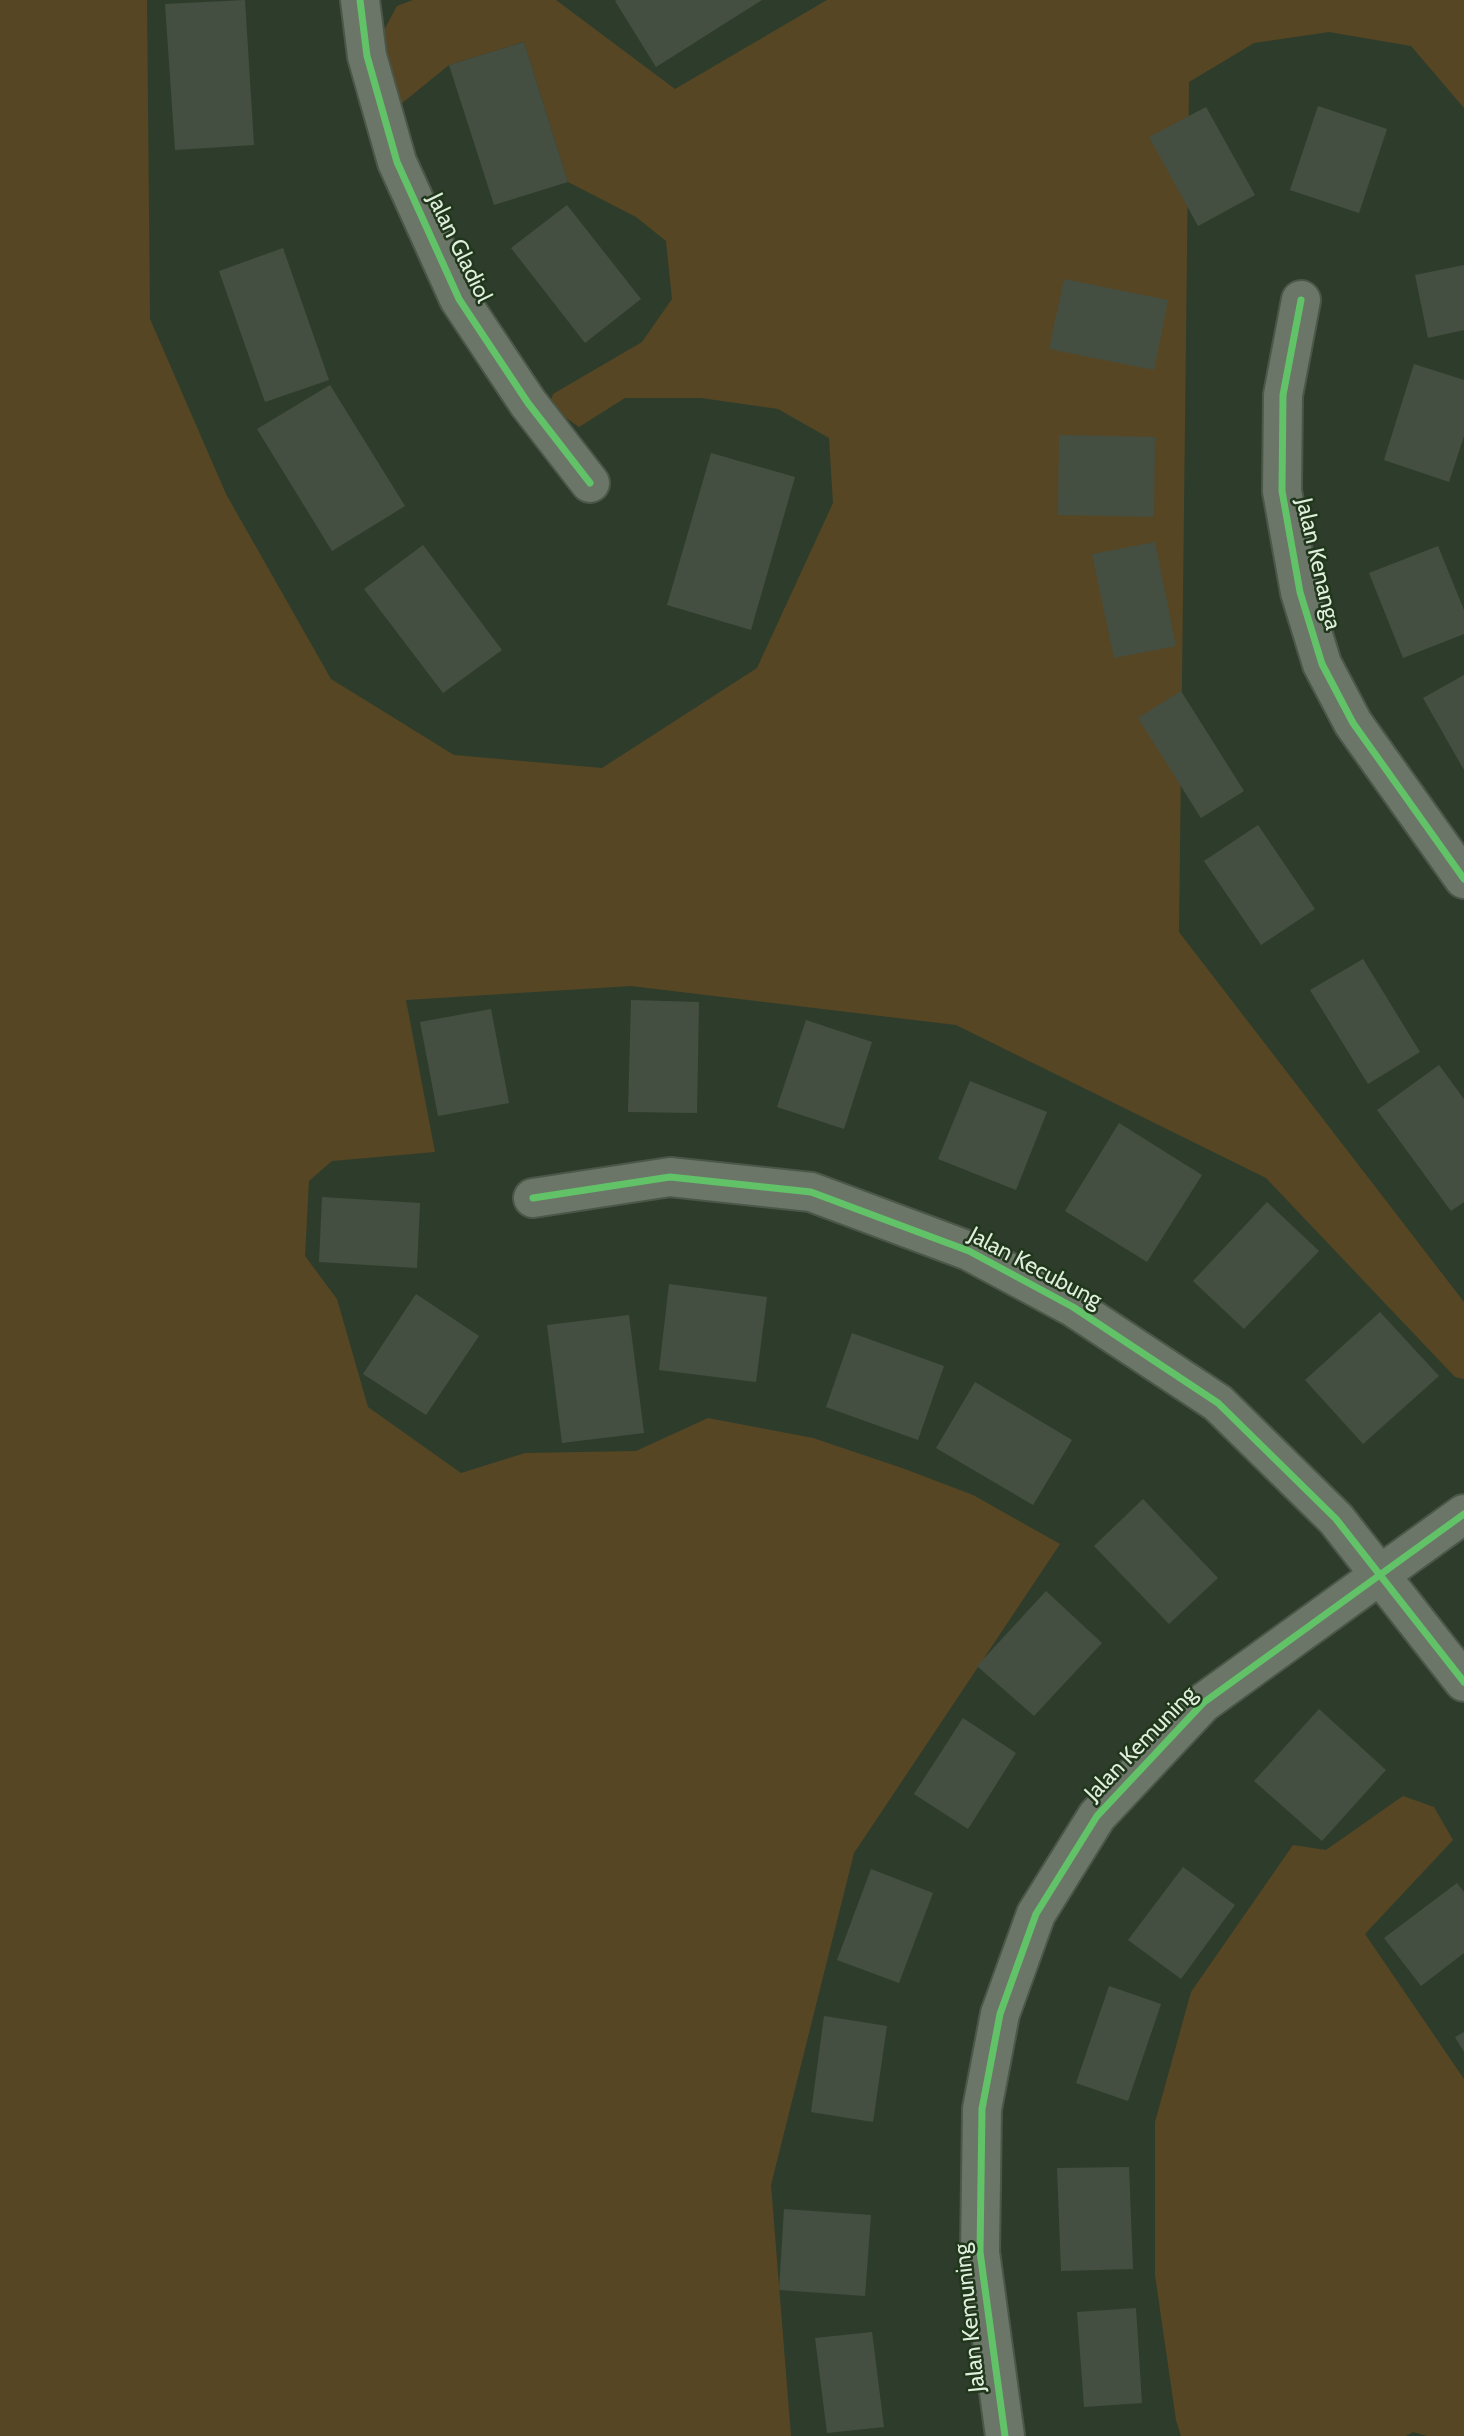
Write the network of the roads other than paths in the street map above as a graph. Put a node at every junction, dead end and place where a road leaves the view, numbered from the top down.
1 (360, 0) edge
2 (1301, 300) dead end
3 (590, 483) dead end
4 (1464, 879) edge
5 (533, 1198) dead end
6 (1464, 1514) edge
7 (1380, 1574) junction
8 (1464, 1682) edge
9 (1005, 2436) edge

1 - 3 street, Jalan Gladiol
2 - 4 street, Jalan Kenanga
5 - 7 street, Jalan Kecubung
6 - 7 street, Jalan Kemuning
7 - 8 street, Jalan Kecubung
7 - 9 street, Jalan Kemuning

